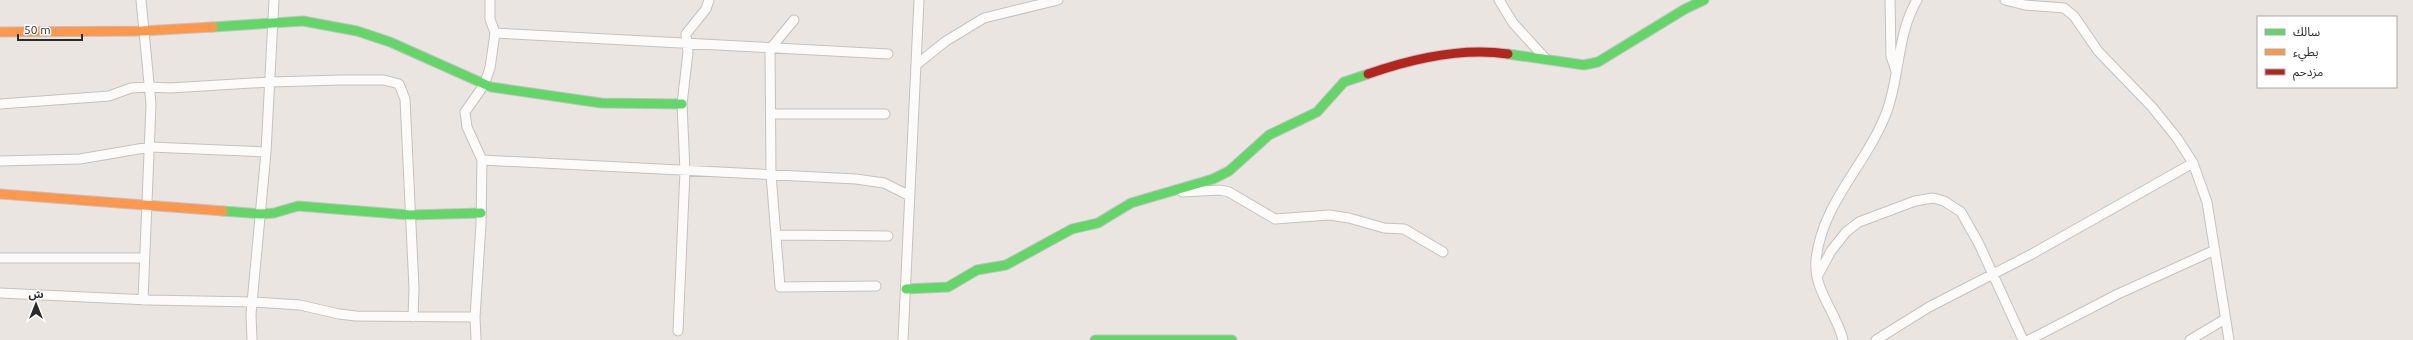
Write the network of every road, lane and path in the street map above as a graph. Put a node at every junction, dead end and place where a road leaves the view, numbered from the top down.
1 (141, 0) edge
2 (274, 0) edge
3 (490, 0) edge
4 (709, 0) edge
5 (919, 0) edge
6 (1058, 0) edge
7 (1499, 0) edge
8 (1704, 0) edge
9 (1890, 0) edge
10 (1917, 0) edge
11 (2005, 0) edge
12 (794, 20) dead end
13 (273, 22) junction
14 (144, 31) junction
15 (0, 32) edge
16 (495, 33) junction
17 (687, 44) junction
18 (770, 48) junction
19 (888, 54) dead end
20 (1545, 58) junction
21 (916, 65) junction
22 (1896, 71) junction
23 (270, 82) junction
24 (484, 85) junction
25 (149, 87) junction
26 (0, 104) edge
27 (682, 104) junction
28 (771, 114) junction
29 (886, 114) dead end
30 (150, 147) junction
31 (266, 152) junction
32 (482, 160) junction
33 (0, 161) edge
34 (2193, 163) junction
35 (685, 171) junction
36 (772, 174) junction
37 (1174, 192) junction
38 (0, 194) edge
39 (910, 196) junction
40 (148, 204) junction
41 (482, 212) junction
42 (261, 214) junction
43 (410, 214) junction
44 (776, 235) junction
45 (888, 236) dead end
46 (2215, 250) junction
47 (1443, 252) dead end
48 (0, 258) edge
49 (144, 258) junction
50 (1992, 276) junction
51 (1817, 277) junction
52 (876, 286) dead end
53 (906, 289) junction
54 (0, 293) edge
55 (143, 300) junction
56 (252, 302) junction
57 (413, 317) junction
58 (475, 317) junction
59 (2225, 319) junction
60 (678, 332) dead end
61 (252, 340) edge
62 (476, 340) edge
63 (903, 340) edge
64 (1095, 340) edge
65 (1232, 340) edge
66 (1842, 340) edge
67 (1876, 340) edge
68 (2023, 340) edge
69 (2029, 340) edge
70 (2190, 340) edge
71 (2229, 340) edge

1 - 14 street
2 - 13 street
3 - 16 street
4 - 17 street
5 - 21 street
6 - 21 street
7 - 20 street
8 - 20 street
9 - 22 street
10 - 22 street
11 - 34 street
12 - 18 street
13 - 14 street
13 - 23 street
13 - 24 street
14 - 15 street
14 - 25 street
16 - 17 street
16 - 24 street
17 - 18 street
17 - 27 street
18 - 19 street
18 - 28 street
20 - 37 street
21 - 39 street
22 - 51 street
23 - 25 street
23 - 31 street
23 - 43 street
24 - 27 street
24 - 32 street
25 - 26 street
25 - 30 street
27 - 35 street
28 - 29 street
28 - 36 street
30 - 31 street
30 - 33 street
30 - 40 street
31 - 42 street
32 - 35 street
32 - 41 street
34 - 46 street
34 - 50 street
35 - 36 street
35 - 60 street
36 - 39 street
36 - 44 street
37 - 47 street
37 - 53 street
38 - 40 street
39 - 53 street
40 - 42 street
40 - 49 street
41 - 43 street
41 - 58 street
42 - 43 street
42 - 56 street
43 - 57 street
44 - 45 street
44 - 52 street
46 - 59 street
46 - 69 street
48 - 49 street
49 - 55 street
50 - 51 street
50 - 67 street
50 - 68 street
51 - 66 street
53 - 63 street
54 - 55 street
55 - 56 street
56 - 57 street
56 - 61 street
57 - 58 street
58 - 62 street
59 - 70 street
59 - 71 street
64 - 65 street

